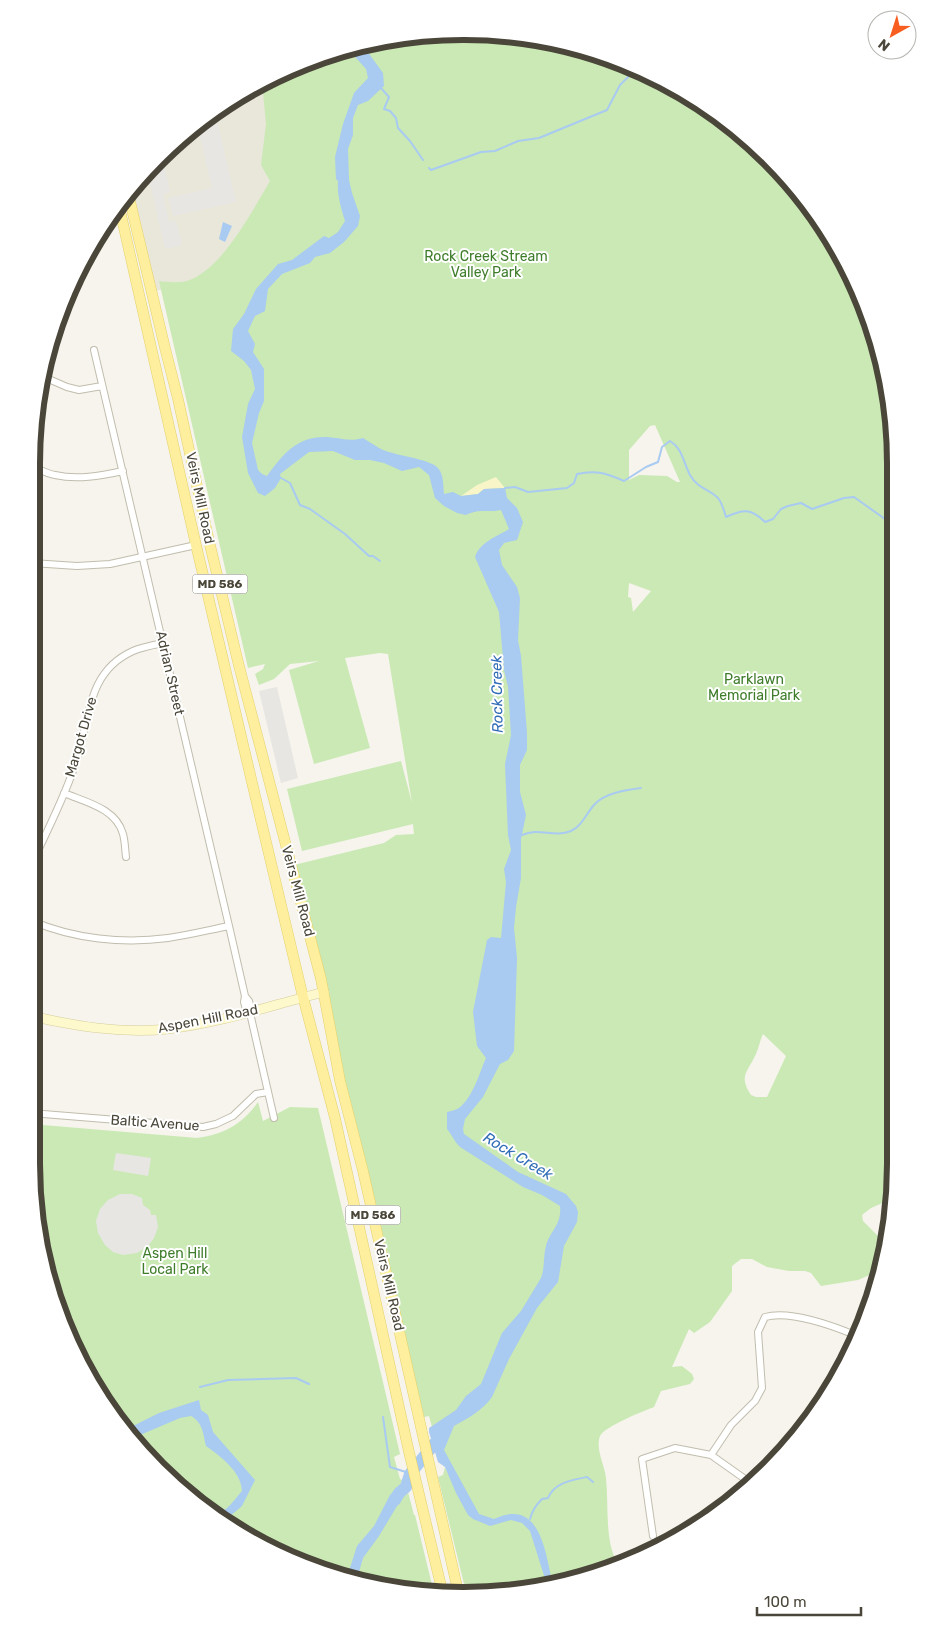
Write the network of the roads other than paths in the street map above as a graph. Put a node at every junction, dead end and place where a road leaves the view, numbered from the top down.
1 (130, 203) edge
2 (121, 215) edge
3 (165, 348) junction
4 (94, 350) dead end
5 (152, 351) junction
6 (48, 379) edge
7 (102, 386) junction
8 (40, 469) edge
9 (123, 471) junction
10 (201, 503) junction
11 (187, 506) junction
12 (196, 545) junction
13 (143, 557) junction
14 (40, 564) edge
15 (163, 643) junction
16 (64, 793) junction
17 (40, 846) edge
18 (126, 857) dead end
19 (40, 924) edge
20 (229, 926) junction
21 (324, 992) junction
22 (303, 997) junction
23 (249, 1013) junction
24 (40, 1018) edge
25 (268, 1092) junction
26 (40, 1114) edge
27 (274, 1118) dead end
28 (851, 1334) edge
29 (711, 1454) junction
30 (746, 1479) edge
31 (653, 1536) dead end
32 (441, 1586) edge
33 (457, 1587) edge

1 - 3 main road, Veirs Mill Road / MD 586
2 - 5 main road, Veirs Mill Road / MD 586
3 - 5 main road
3 - 10 main road, Veirs Mill Road / MD 586
4 - 7 street, Adrian Street
5 - 11 main road, Veirs Mill Road / MD 586
6 - 7 street
7 - 9 street, Adrian Street
8 - 9 street
9 - 13 street, Adrian Street
10 - 11 main road
10 - 21 main road, Veirs Mill Road / MD 586
11 - 12 main road, Veirs Mill Road / MD 586
12 - 13 street
12 - 22 main road, Veirs Mill Road / MD 586
13 - 14 street
13 - 15 street, Adrian Street
15 - 16 street, Margot Drive
15 - 20 street, Adrian Street
16 - 17 street, Margot Drive
16 - 18 street
19 - 20 street
20 - 23 street, Adrian Street
21 - 22 street, Aspen Hill Road
21 - 33 main road, Veirs Mill Road / MD 586
22 - 23 street, Aspen Hill Road
22 - 32 main road, Veirs Mill Road / MD 586
23 - 24 street, Aspen Hill Road
23 - 25 street, Adrian Street
25 - 26 street, Baltic Avenue
25 - 27 street, Adrian Street
28 - 29 street
29 - 30 street
29 - 31 street

